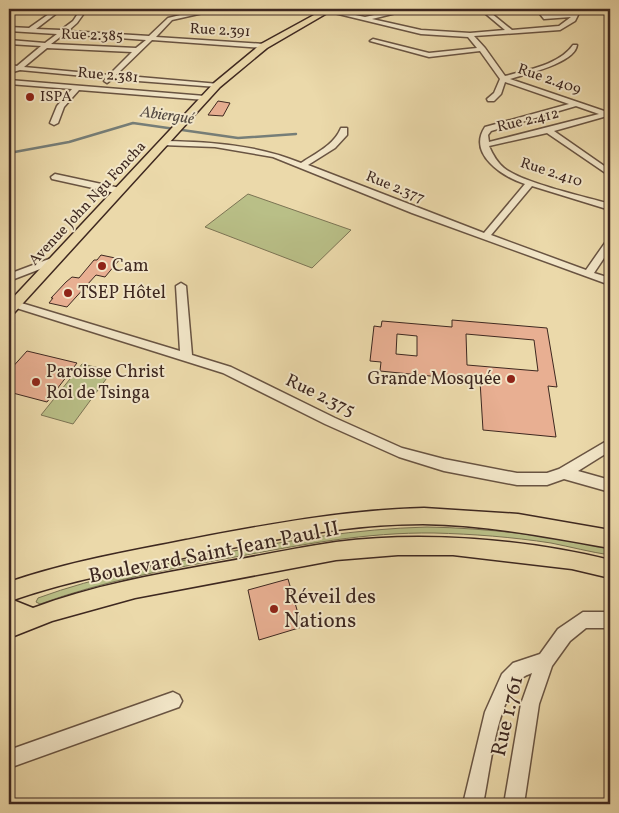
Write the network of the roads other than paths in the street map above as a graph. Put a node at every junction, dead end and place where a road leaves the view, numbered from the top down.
1 (59, 9) edge
2 (84, 9) edge
3 (329, 9) edge
4 (409, 9) edge
5 (483, 9) edge
6 (539, 9) edge
7 (201, 12) dead end
8 (574, 12) edge
9 (364, 18) junction
10 (396, 27) junction
11 (9, 28) edge
12 (30, 30) junction
13 (388, 32) dead end
14 (63, 33) junction
15 (509, 34) junction
16 (470, 35) junction
17 (381, 36) dead end
18 (150, 39) junction
19 (11, 43) edge
20 (46, 46) junction
21 (264, 46) junction
22 (575, 46) dead end
23 (138, 50) junction
24 (483, 50) junction
25 (9, 66) edge
26 (17, 68) junction
27 (9, 75) edge
28 (111, 77) junction
29 (503, 79) junction
30 (9, 82) edge
31 (218, 85) junction
32 (78, 87) junction
33 (101, 89) junction
34 (205, 98) junction
35 (491, 99) dead end
36 (575, 104) junction
37 (608, 114) edge
38 (54, 123) dead end
39 (344, 130) dead end
40 (548, 130) junction
41 (165, 143) junction
42 (485, 145) junction
43 (302, 165) junction
44 (610, 174) edge
45 (55, 177) dead end
46 (530, 183) junction
47 (120, 191) junction
48 (610, 207) edge
49 (485, 236) junction
50 (610, 242) edge
51 (57, 259) junction
52 (588, 274) junction
53 (9, 278) edge
54 (610, 282) edge
55 (181, 286) dead end
56 (11, 307) edge
57 (186, 358) junction
58 (607, 449) edge
59 (564, 474) junction
60 (610, 486) edge
61 (610, 539) edge
62 (610, 570) edge
63 (9, 592) edge
64 (9, 609) edge
65 (34, 619) junction
66 (610, 620) edge
67 (9, 628) edge
68 (545, 661) junction
69 (173, 701) dead end
70 (9, 759) edge
71 (473, 804) edge
72 (514, 804) edge

1 - 12 street
2 - 14 street
3 - 9 street
3 - 21 main road, Avenue John Ngu Foncha
4 - 9 street
5 - 15 street
6 - 8 street
7 - 18 street
8 - 15 street
9 - 10 street
10 - 13 street
10 - 16 street
11 - 12 street, Rue 2.391
12 - 14 street, Rue 2.391
14 - 18 street, Rue 2.391
14 - 20 street
15 - 16 street
16 - 24 street, Rue 2.409
17 - 24 street
18 - 21 street, Rue 2.391
18 - 23 street
19 - 20 street, Rue 2.385
20 - 23 street, Rue 2.385
20 - 26 street
21 - 31 main road, Avenue John Ngu Foncha
22 - 29 street
23 - 28 street
24 - 29 street, Rue 2.409
25 - 26 street
26 - 27 street
26 - 28 street
28 - 31 street
28 - 33 street
29 - 35 street
29 - 36 street, Rue 2.409
30 - 32 street, Rue 2.381
31 - 34 main road, Avenue John Ngu Foncha
32 - 33 street, Rue 2.381
32 - 38 street
33 - 34 street, Rue 2.381
34 - 41 main road, Avenue John Ngu Foncha
36 - 37 street, Rue 2.409
36 - 42 street
37 - 40 street, Rue 2.412
39 - 43 street
40 - 42 street, Rue 2.412
40 - 44 street
41 - 43 street, Rue 2.377
41 - 47 main road, Avenue John Ngu Foncha
42 - 46 street, Rue 2.410
43 - 49 street, Rue 2.377
45 - 47 street
46 - 48 street, Rue 2.410
46 - 49 street
47 - 51 main road, Avenue John Ngu Foncha
49 - 52 street, Rue 2.377
50 - 52 street
51 - 53 street
51 - 56 main road, Avenue John Ngu Foncha
52 - 54 street, Rue 2.377
55 - 57 street
56 - 57 street, Rue 2.375
57 - 59 street, Rue 2.375
58 - 59 street, Rue 2.375
59 - 60 street
61 - 63 main road, Boulevard Saint Jean Paul II
62 - 65 main road, Boulevard Saint Jean Paul II
64 - 65 main road
65 - 67 main road, Boulevard Saint Jean Paul II
66 - 68 street, Rue 1.761
68 - 71 street
68 - 72 street, Rue 1.761
69 - 70 street

